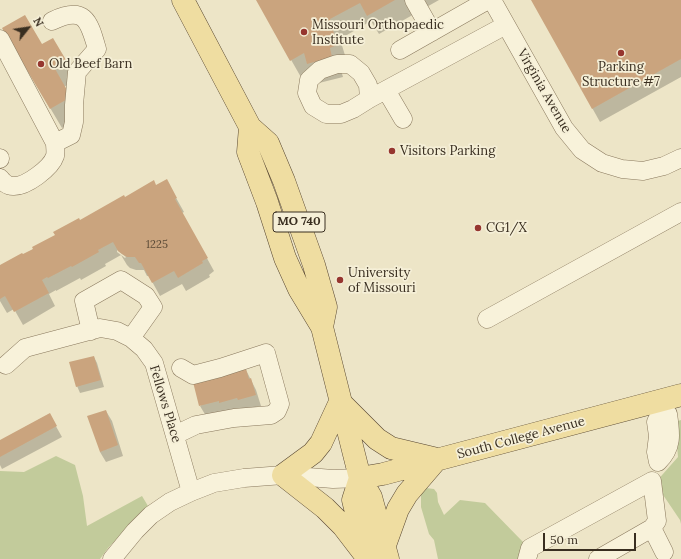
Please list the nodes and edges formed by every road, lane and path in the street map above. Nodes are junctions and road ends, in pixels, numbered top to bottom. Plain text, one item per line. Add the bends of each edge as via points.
1 (183, 0) edge
2 (414, 0) edge
3 (488, 0) edge
4 (492, 0) edge
5 (52, 20) dead end
6 (506, 25) junction
7 (432, 32) junction
8 (0, 39) edge
9 (400, 50) dead end
10 (386, 90) junction
11 (369, 99) dead end
12 (403, 119) dead end
13 (55, 143) junction
14 (681, 158) edge
15 (0, 178) edge
16 (681, 212) edge
17 (487, 320) dead end
18 (91, 331) junction
19 (131, 338) junction
20 (6, 365) dead end
21 (181, 368) dead end
22 (681, 395) edge
23 (340, 402) junction
24 (661, 406) junction
25 (175, 435) junction
26 (437, 459) junction
27 (283, 475) junction
28 (360, 478) junction
29 (652, 481) junction
30 (191, 492) junction
31 (652, 528) junction
32 (664, 552) dead end
33 (377, 555) edge
34 (112, 559) edge
35 (527, 559) edge
36 (598, 559) edge

1 - 23 main road, MO 740 via 250,127 248,152 298,289 322,327
2 - 7 street
3 - 7 street
4 - 6 street, Virginia Avenue
5 - 13 street via 64,15 77,14 85,20 92,31 97,49 77,72 71,135
6 - 10 street
6 - 14 street, Virginia Avenue via 564,128 582,150 602,163 622,169 643,171 664,166
7 - 9 street
8 - 13 street
10 - 11 street
10 - 12 street
13 - 15 street via 55,156 43,172 21,185 12,186
16 - 17 street
18 - 19 street, Fellows Place via 106,329
18 - 19 street via 84,301 121,280 146,296 153,307
18 - 20 street, Fellows Place via 26,348
19 - 25 street, Fellows Place via 144,349 154,363
21 - 25 street via 193,375 266,353 280,404 277,411 271,415 196,425
22 - 24 main road, South College Avenue
23 - 26 main road via 377,439 391,448
23 - 27 main road via 321,443 313,453
23 - 28 main road, MO 740
24 - 26 main road, South College Avenue
24 - 29 street via 656,422 658,462
25 - 30 street, Fellows Place
26 - 28 main road, South College Avenue
26 - 33 main road via 407,494
27 - 28 street via 333,479
27 - 30 street via 214,483
27 - 33 main road via 325,508
28 - 33 main road via 353,500
29 - 31 street via 657,521
29 - 35 street via 530,548
30 - 34 street via 151,515
31 - 32 street
31 - 36 street

